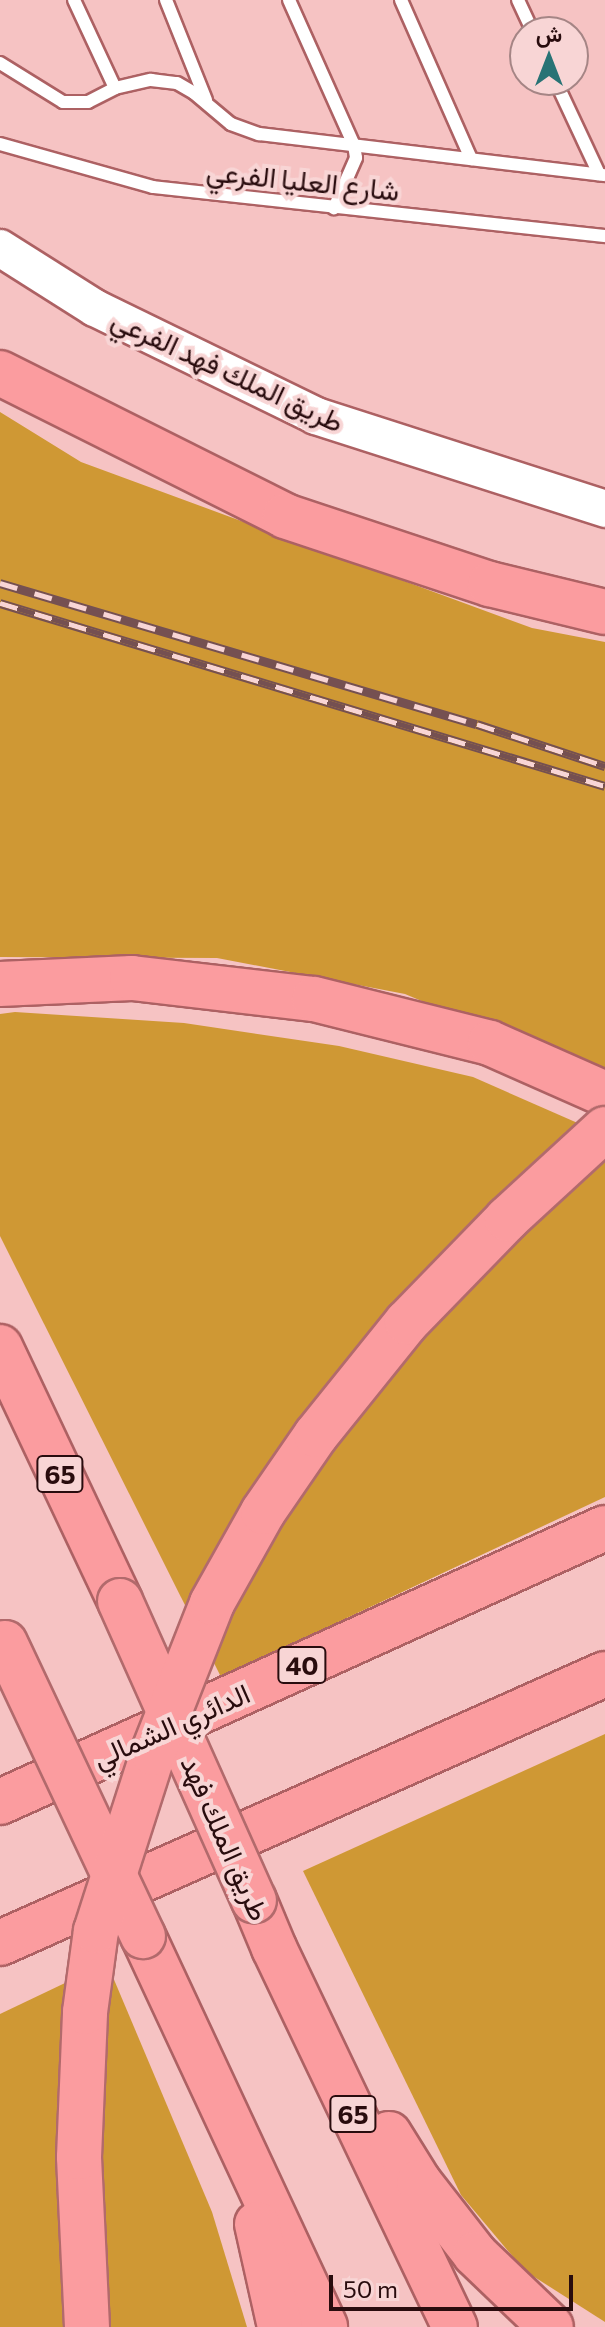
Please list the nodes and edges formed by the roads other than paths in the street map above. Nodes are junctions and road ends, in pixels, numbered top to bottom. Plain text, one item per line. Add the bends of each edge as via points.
1 (74, 0) edge
2 (166, 0) edge
3 (289, 0) edge
4 (401, 0) edge
5 (0, 63) edge
6 (115, 88) junction
7 (563, 96) edge
8 (209, 107) junction
9 (0, 144) edge
10 (354, 145) junction
11 (471, 159) junction
12 (602, 174) edge
13 (334, 208) junction
14 (605, 236) edge
15 (0, 248) edge
16 (0, 373) edge
17 (605, 509) edge
18 (605, 612) edge
19 (0, 984) edge
20 (605, 1094) edge
21 (605, 1129) edge
22 (0, 1347) edge
23 (605, 1528) edge
24 (3, 1637) edge
25 (605, 1674) edge
26 (605, 1695) edge
27 (535, 1706) junction
28 (0, 1802) edge
29 (0, 1943) edge
30 (274, 1948) junction
31 (236, 2132) junction
32 (87, 2327) edge
33 (280, 2327) edge
34 (325, 2327) edge
35 (455, 2327) edge
36 (551, 2327) edge

1 - 6 lane
2 - 8 lane
3 - 10 lane
4 - 11 lane
5 - 6 lane via 63,102 88,102
6 - 8 lane via 151,80 177,83
7 - 12 lane
8 - 10 lane via 231,124 259,134
9 - 13 lane, شارع العليا الفرعي via 153,187
10 - 11 lane
10 - 13 lane via 356,158
11 - 12 lane
13 - 14 lane, شارع العليا الفرعي
15 - 17 street, طريق الملك فهد الفرعي via 95,308 316,416
16 - 18 highway via 285,516 490,584
19 - 20 highway via 132,978 314,999 490,1043
21 - 32 highway, bridge via 407,1322 263,1512 212,1603 153,1753 96,1931 85,2012 79,2157
22 - 30 highway, طريق الملك فهد / 65, bridge
23 - 28 highway, الدائري الشمالي / 40
24 - 31 highway, bridge
25 - 27 highway
26 - 27 highway
27 - 29 highway
30 - 35 highway, طريق الملك فهد / 65
30 - 36 highway, 65 via 419,2182 475,2254
31 - 33 highway
31 - 34 highway

